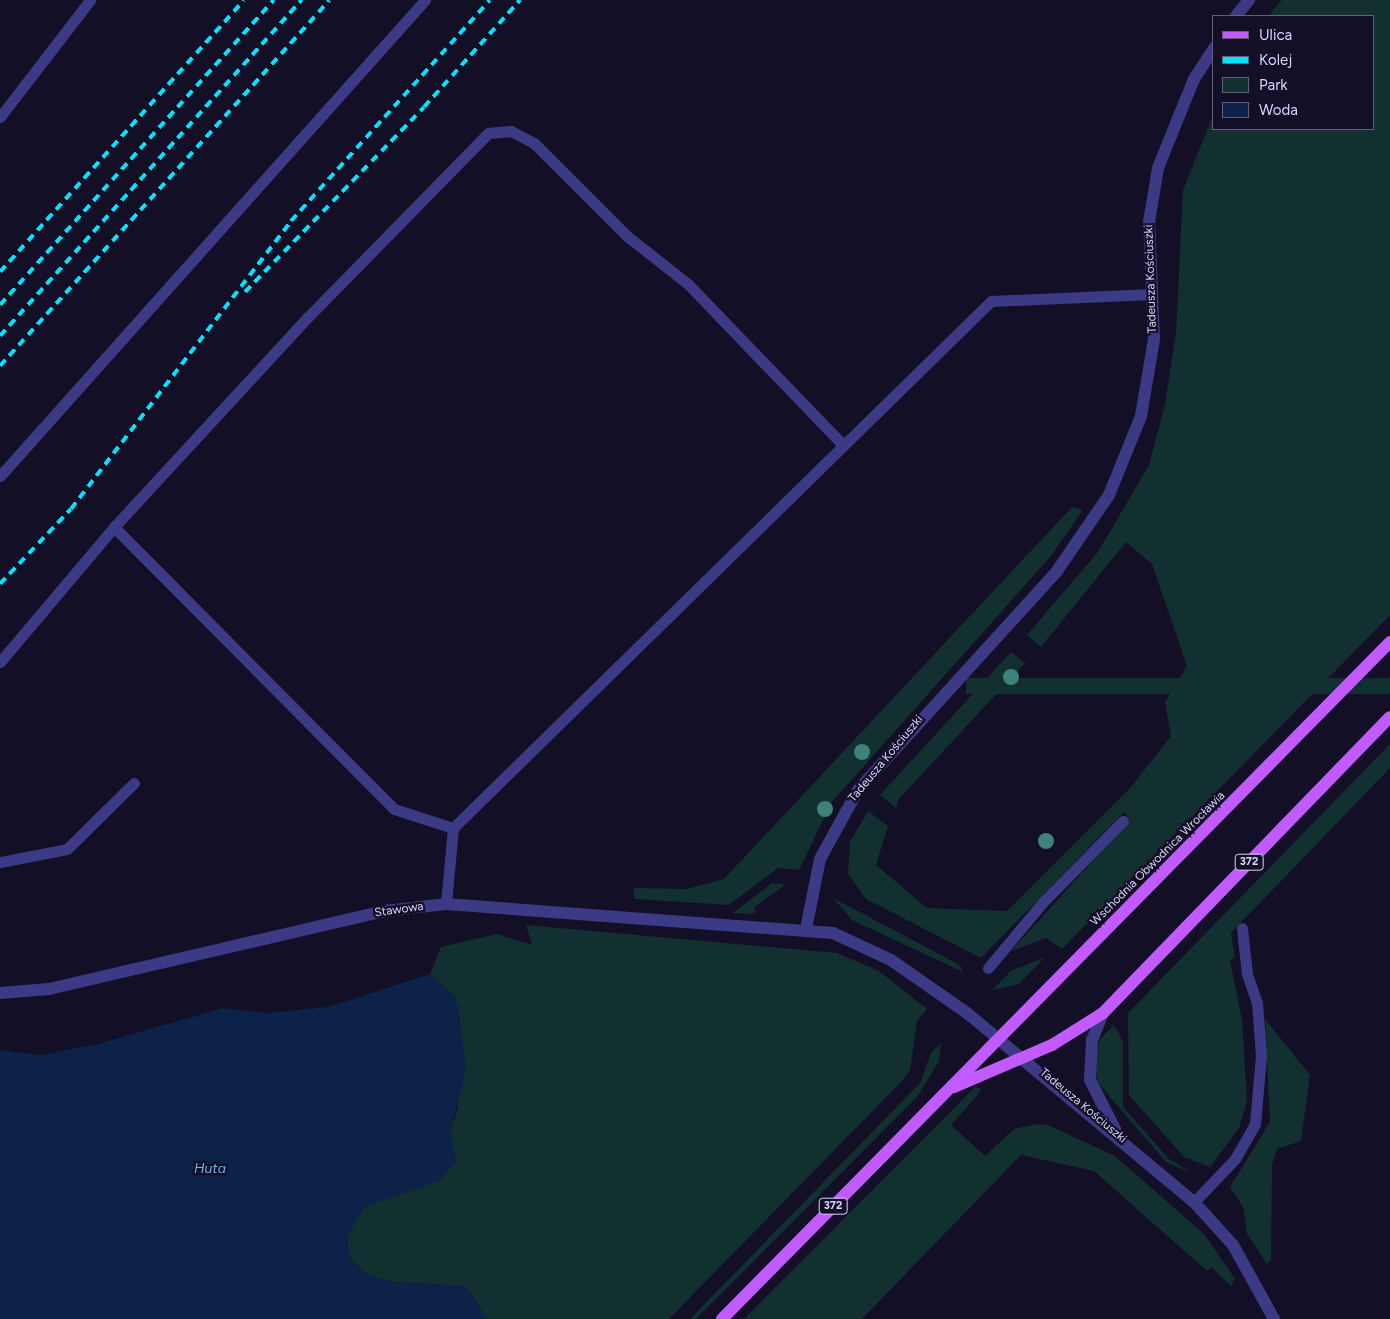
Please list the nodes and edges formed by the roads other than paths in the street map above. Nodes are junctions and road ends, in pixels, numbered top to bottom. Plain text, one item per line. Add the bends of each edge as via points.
1 (90, 0) edge
2 (425, 0) edge
3 (1249, 0) edge
4 (1237, 15) edge
5 (1212, 51) edge
6 (0, 118) edge
7 (1152, 294) junction
8 (843, 444) junction
9 (0, 476) edge
10 (114, 527) junction
11 (1390, 642) edge
12 (0, 662) edge
13 (1390, 717) edge
14 (134, 783) dead end
15 (1123, 821) dead end
16 (453, 828) junction
17 (0, 862) edge
18 (446, 904) junction
19 (1242, 928) dead end
20 (806, 929) junction
21 (988, 968) dead end
22 (0, 993) edge
23 (1103, 1013) junction
24 (999, 1038) junction
25 (1023, 1056) junction
26 (943, 1093) junction
27 (1118, 1136) junction
28 (1194, 1202) junction
29 (722, 1319) edge
30 (1274, 1319) edge

1 - 6 lane
2 - 9 lane
3 - 4 street
5 - 7 street, Tadeusza Kościuszki via 1194,79 1158,168 1149,222
7 - 8 lane via 992,301
7 - 20 street, Tadeusza Kościuszki via 1154,339 1141,416 1109,495 1057,571 858,790 820,859
8 - 10 lane via 688,284 651,258 534,143 511,131 495,132 468,148
8 - 16 lane
10 - 12 lane
10 - 16 lane via 394,809
11 - 24 main road, Wschodnia Obwodnica Wrocławia / 372
13 - 23 main road, Wschodnia Obwodnica Wrocławia / 372
14 - 17 lane via 67,849
15 - 21 lane via 1043,902
16 - 18 lane
18 - 20 street, Stawowa
18 - 22 street, Stawowa via 384,911 48,989
19 - 28 lane via 1247,974 1257,1003 1261,1056 1255,1124 1236,1159
20 - 24 street, Tadeusza Kościuszki via 852,939 891,960
23 - 25 main road, Wschodnia Obwodnica Wrocławia / 372 via 1052,1045
23 - 27 street via 1092,1040 1090,1080
24 - 25 street, Tadeusza Kościuszki
24 - 26 main road, Wschodnia Obwodnica Wrocławia / 372
25 - 26 main road, Wschodnia Obwodnica Wrocławia / 372
25 - 27 street, Tadeusza Kościuszki
26 - 29 main road, Wschodnia Obwodnica Wrocławia / 372
27 - 28 street, Tadeusza Kościuszki
28 - 30 street, Tadeusza Kościuszki via 1233,1245

